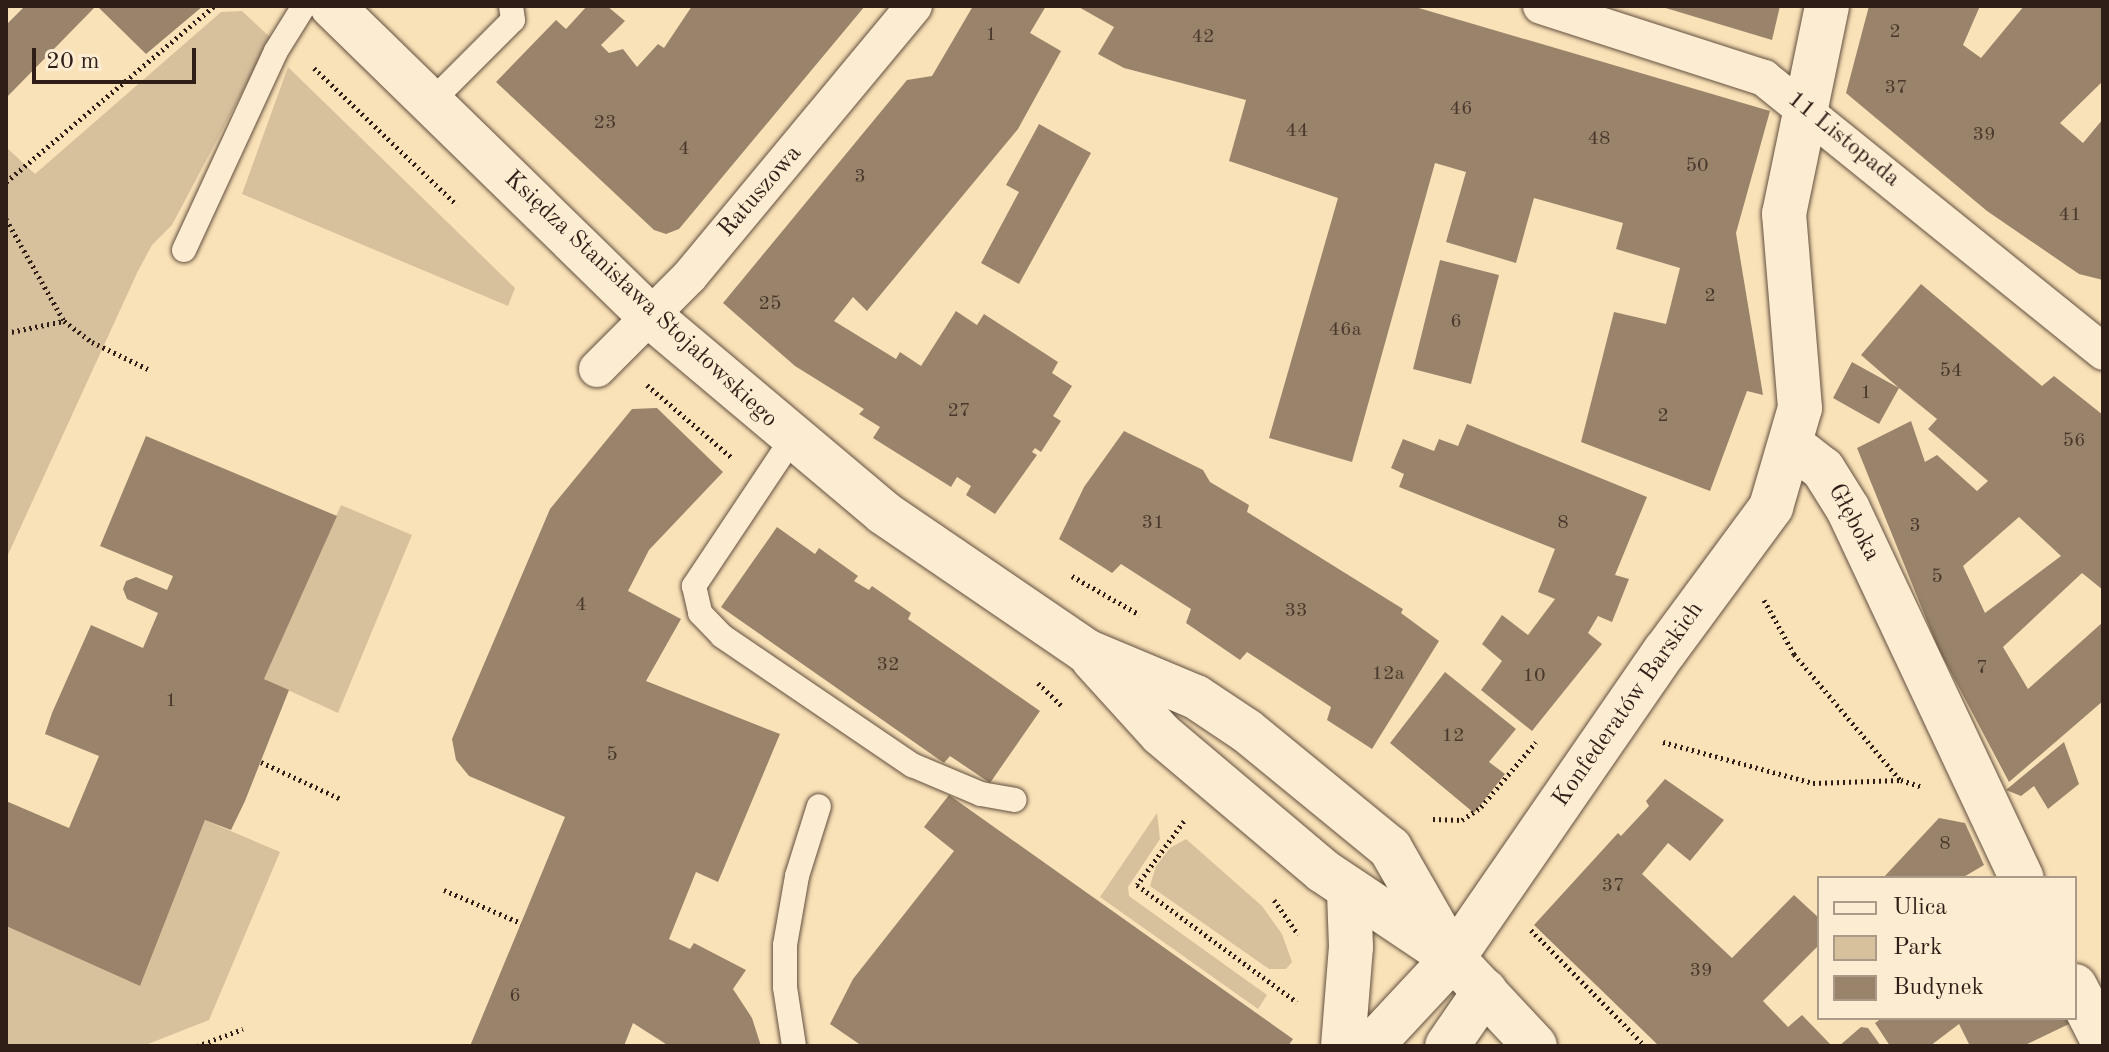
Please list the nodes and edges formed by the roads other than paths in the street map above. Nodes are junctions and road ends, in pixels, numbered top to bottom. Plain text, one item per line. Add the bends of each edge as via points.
1 (304, 6) edge
2 (332, 6) edge
3 (511, 6) edge
4 (914, 6) edge
5 (1541, 6) edge
6 (1827, 6) edge
7 (430, 103) junction
8 (1805, 108) junction
9 (184, 250) dead end
10 (649, 315) junction
11 (2103, 352) edge
12 (597, 369) dead end
13 (792, 439) junction
14 (1792, 445) junction
15 (1086, 651) junction
16 (1014, 800) dead end
17 (819, 806) dead end
18 (2021, 876) edge
19 (1349, 892) junction
20 (1453, 958) junction
21 (2077, 990) edge
22 (1485, 991) junction
23 (2103, 1041) edge
24 (794, 1046) edge
25 (1343, 1046) edge
26 (1371, 1046) edge
27 (1447, 1046) edge
28 (1535, 1046) edge

1 - 9 lane via 276,51
2 - 7 street, Księdza Stanisława Stojałowskiego
3 - 7 lane via 513,20
4 - 10 street, Ratuszowa via 848,92 689,277
5 - 8 street, 11 Listopada via 1764,78
6 - 8 street
7 - 10 street, Księdza Stanisława Stojałowskiego
8 - 11 street, 11 Listopada
8 - 14 street via 1784,214 1800,408
10 - 12 street, Ratuszowa
10 - 13 street, Księdza Stanisława Stojałowskiego
13 - 15 street, Księdza Stanisława Stojałowskiego via 884,513
13 - 16 lane via 694,586 700,613 722,636 912,765 981,794
14 - 18 street, Głęboka via 1823,469 1848,509
14 - 20 street, Konfederatów Barskich via 1771,507
15 - 19 street, Księdza Stanisława Stojałowskiego via 1161,734
15 - 20 street, Księdza Stanisława Stojałowskiego via 1196,697 1318,787 1390,848
17 - 24 lane via 797,876 785,945
19 - 20 street, Księdza Stanisława Stojałowskiego
19 - 25 street via 1351,947
20 - 22 street, Księdza Stanisława Stojałowskiego
20 - 26 street, Konfederatów Barskich
21 - 23 street
22 - 27 street
22 - 28 street, Księdza Stanisława Stojałowskiego

